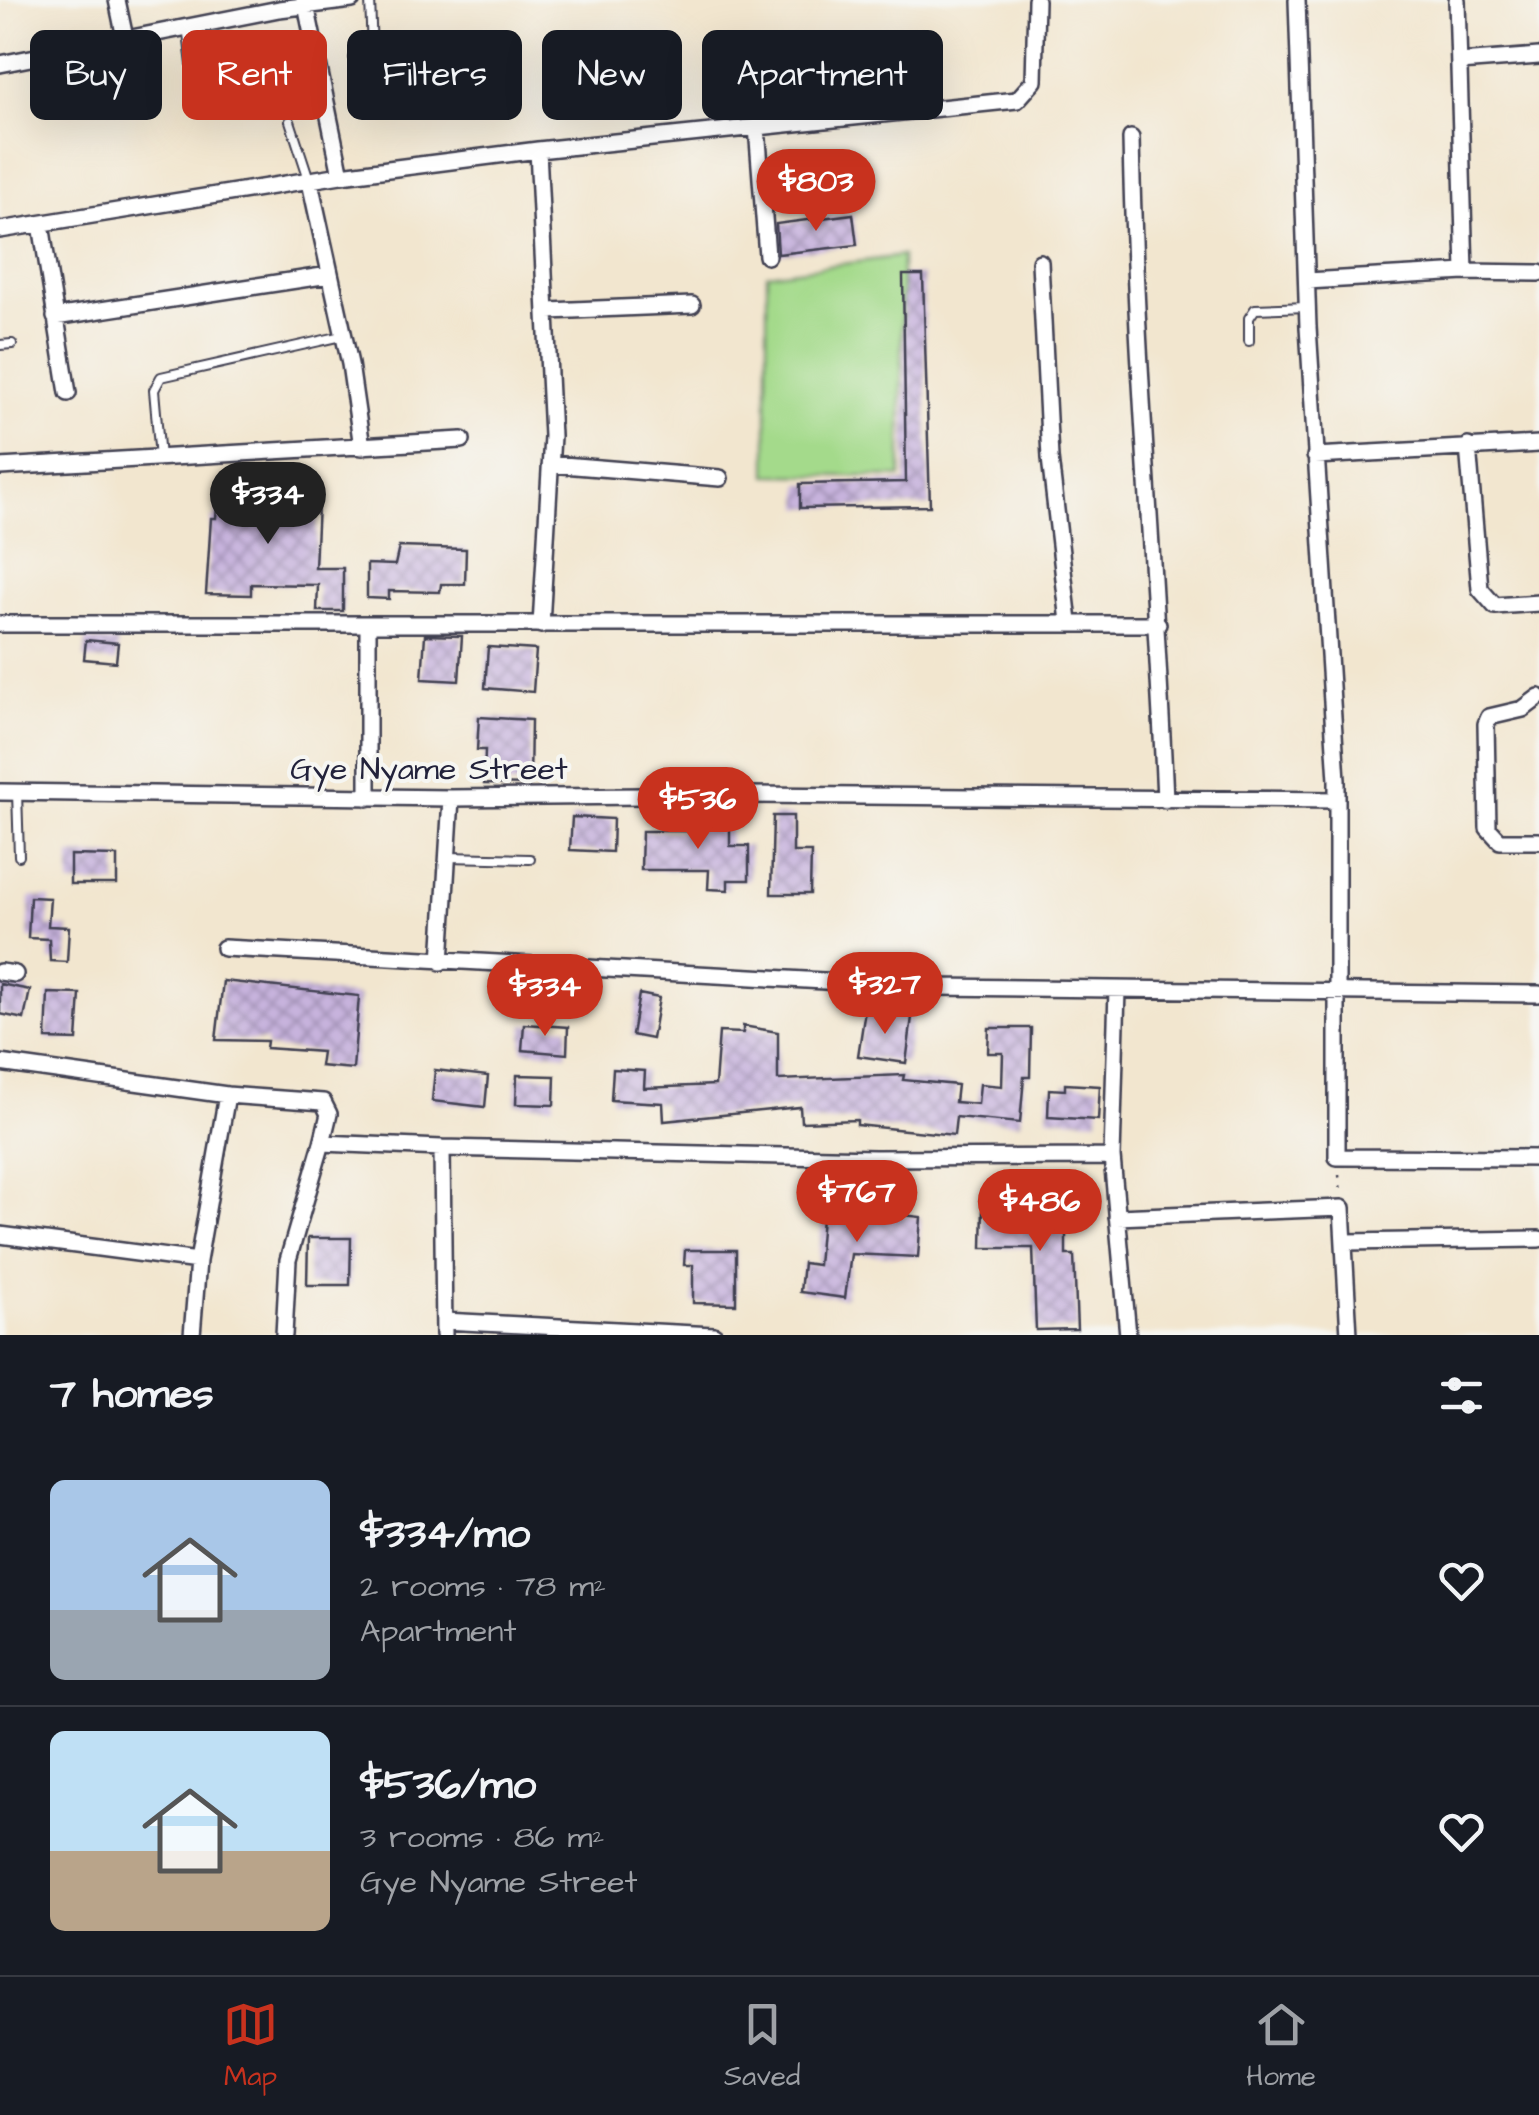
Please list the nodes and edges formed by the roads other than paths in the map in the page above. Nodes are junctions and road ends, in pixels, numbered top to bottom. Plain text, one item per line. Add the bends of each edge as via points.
1 (117, 0) edge
2 (352, 0) edge
3 (370, 0) edge
4 (1036, 0) edge
5 (1297, 0) edge
6 (1457, 0) edge
7 (306, 5) junction
8 (188, 26) junction
9 (123, 30) edge
10 (188, 30) edge
11 (371, 30) edge
12 (162, 31) edge
13 (1539, 56) edge
14 (30, 58) edge
15 (1459, 62) junction
16 (0, 64) edge
17 (290, 121) dead end
18 (757, 127) junction
19 (1132, 138) dead end
20 (538, 150) junction
21 (342, 175) junction
22 (310, 182) junction
23 (41, 224) junction
24 (0, 230) edge
25 (767, 256) dead end
26 (1040, 262) dead end
27 (1465, 272) junction
28 (1539, 274) edge
29 (329, 275) junction
30 (1307, 281) junction
31 (692, 305) dead end
32 (1307, 307) junction
33 (549, 311) junction
34 (55, 317) junction
35 (342, 336) junction
36 (1249, 342) dead end
37 (12, 344) dead end
38 (0, 345) edge
39 (68, 393) dead end
40 (462, 440) dead end
41 (1539, 444) edge
42 (362, 446) junction
43 (1468, 446) junction
44 (1315, 456) junction
45 (160, 460) junction
46 (551, 464) junction
47 (0, 468) edge
48 (720, 478) dead end
49 (1539, 603) edge
50 (1069, 622) junction
51 (0, 624) edge
52 (1158, 624) junction
53 (368, 626) junction
54 (541, 626) junction
55 (1539, 697) edge
56 (8, 792) edge
57 (368, 798) junction
58 (451, 798) junction
59 (1164, 800) junction
60 (1338, 800) junction
61 (1539, 841) edge
62 (20, 856) dead end
63 (448, 858) junction
64 (530, 859) dead end
65 (224, 948) dead end
66 (441, 962) junction
67 (1117, 990) junction
68 (1335, 992) junction
69 (1539, 994) edge
70 (0, 1063) edge
71 (227, 1095) junction
72 (322, 1143) junction
73 (442, 1148) junction
74 (1112, 1157) junction
75 (1539, 1158) edge
76 (1118, 1217) junction
77 (0, 1235) edge
78 (1539, 1239) edge
79 (1346, 1242) junction
80 (198, 1261) junction
81 (444, 1328) edge
82 (192, 1335) edge
83 (284, 1335) edge
84 (714, 1335) edge
85 (1128, 1335) edge
86 (1349, 1335) edge

1 - 9 street
2 - 7 street
3 - 11 lane
4 - 18 street via 1034,80 1017,100
5 - 30 street
6 - 15 street
7 - 8 street
7 - 21 street
8 - 10 lane
8 - 12 street
13 - 15 street
14 - 16 street
15 - 27 street
17 - 22 lane
18 - 20 street
18 - 25 street
19 - 52 street via 1140,432
20 - 21 street
20 - 33 street
21 - 22 street
22 - 23 street
22 - 29 street
23 - 24 street
23 - 34 street
26 - 50 street via 1050,458
27 - 28 street
27 - 30 street
29 - 34 street
29 - 35 street
30 - 32 street
31 - 33 street
32 - 36 lane via 1255,309
32 - 44 street
33 - 46 street
34 - 39 street
35 - 42 street
35 - 45 lane via 161,377 154,390
37 - 38 lane
40 - 42 street
41 - 43 street
42 - 45 street
43 - 44 street
43 - 49 street via 1480,589 1495,606
44 - 60 street
45 - 47 street
46 - 48 street
46 - 54 street
50 - 52 street
50 - 54 street
51 - 53 street
52 - 59 street
53 - 54 street
53 - 57 street
55 - 61 street via 1487,720 1492,836
56 - 57 street, Gye Nyame Street
56 - 62 lane
57 - 58 street, Gye Nyame Street
58 - 59 street, Gye Nyame Street
58 - 63 street
59 - 60 street, Gye Nyame Street
60 - 68 street
63 - 64 lane
63 - 66 street
65 - 66 street
66 - 67 street via 786,982
67 - 68 street
67 - 74 street
68 - 69 street
68 - 75 street via 1337,1158
70 - 71 street
71 - 72 street via 323,1102 329,1114
71 - 80 street
72 - 73 street
72 - 83 street via 288,1260
73 - 74 street
73 - 81 street
74 - 76 street
76 - 79 street via 1342,1208
76 - 85 street
77 - 80 street
78 - 79 street
79 - 86 street
80 - 82 street
81 - 84 street

